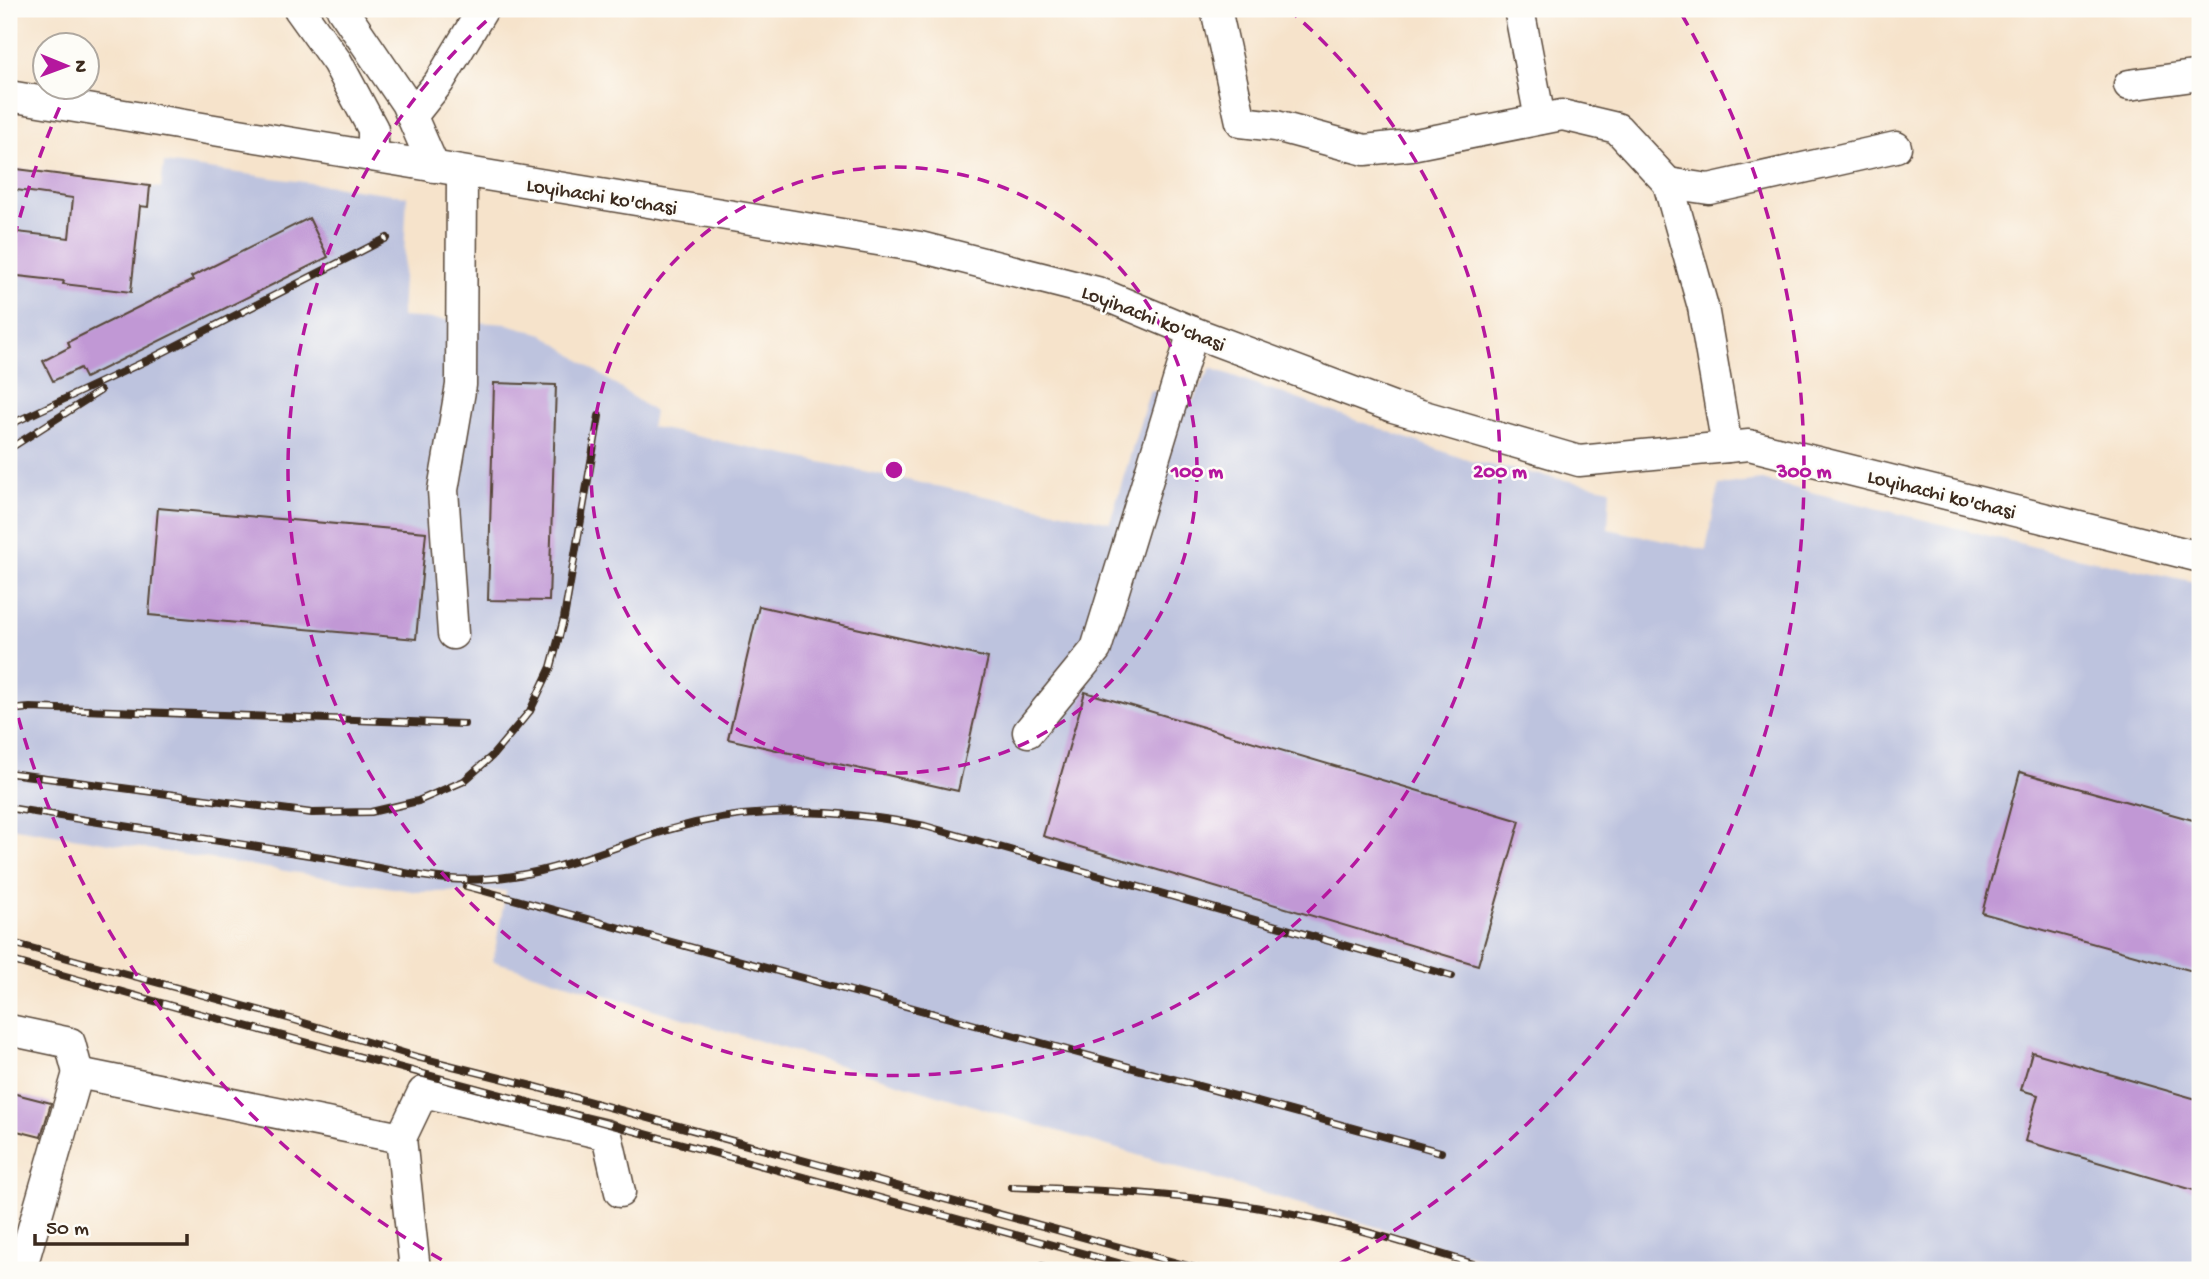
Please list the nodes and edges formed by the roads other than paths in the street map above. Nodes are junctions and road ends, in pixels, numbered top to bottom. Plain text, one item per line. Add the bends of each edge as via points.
1 (299, 9) edge
2 (342, 9) edge
3 (482, 9) edge
4 (1216, 9) edge
5 (1518, 9) edge
6 (2200, 75) edge
7 (2129, 85) dead end
8 (9, 96) edge
9 (412, 116) junction
10 (1540, 119) junction
11 (1896, 148) dead end
12 (373, 156) junction
13 (448, 169) junction
14 (1668, 183) junction
15 (1194, 332) junction
16 (1727, 447) junction
17 (2200, 557) edge
18 (453, 634) dead end
19 (1028, 732) dead end
20 (9, 1030) edge
21 (78, 1073) junction
22 (401, 1138) junction
23 (620, 1192) dead end
24 (21, 1270) edge
25 (415, 1270) edge

1 - 12 street via 337,62 373,129
2 - 9 street
3 - 9 street via 439,82
4 - 10 street via 1241,122 1276,126 1365,150
5 - 10 street
6 - 7 street
8 - 12 street, Loyihachi ko'chasi
9 - 13 street
10 - 14 street via 1562,115 1617,128
11 - 14 street via 1709,189
12 - 13 street, Loyihachi ko'chasi
13 - 15 street, Loyihachi ko'chasi via 920,247 1097,292
13 - 18 street via 461,384 443,490
14 - 16 street via 1703,307
15 - 16 street, Loyihachi ko'chasi via 1392,407 1578,461
15 - 19 street via 1096,649
16 - 17 street, Loyihachi ko'chasi via 1749,445
20 - 21 street via 70,1044
21 - 22 street
21 - 24 street
22 - 23 street via 424,1092 607,1135
22 - 25 street

